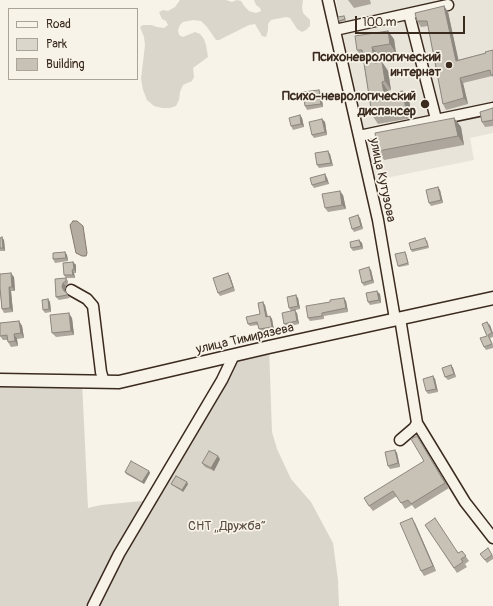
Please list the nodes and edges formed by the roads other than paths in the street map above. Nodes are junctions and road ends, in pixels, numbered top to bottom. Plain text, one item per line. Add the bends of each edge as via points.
1 (328, 0) edge
2 (448, 5) dead end
3 (409, 14) junction
4 (335, 30) junction
5 (493, 108) edge
6 (436, 119) junction
7 (359, 136) junction
8 (71, 290) dead end
9 (493, 298) edge
10 (397, 319) junction
11 (234, 355) junction
12 (0, 380) edge
13 (104, 382) junction
14 (417, 424) junction
15 (400, 440) dead end
16 (493, 538) edge
17 (93, 606) edge

1 - 4 street, улица Кутузова
2 - 3 street
3 - 4 street
3 - 6 street
4 - 7 street, улица Кутузова
5 - 6 street
6 - 7 street
7 - 10 street, улица Кутузова
8 - 13 street via 88,299 93,306
9 - 10 main road, улица Тимирязева
10 - 11 main road, улица Тимирязева
10 - 14 street, улица Кутузова
11 - 13 main road, улица Тимирязева via 146,377
11 - 17 street via 222,380 118,554
12 - 13 main road, улица Тимирязева
14 - 15 street
14 - 16 street via 465,502

